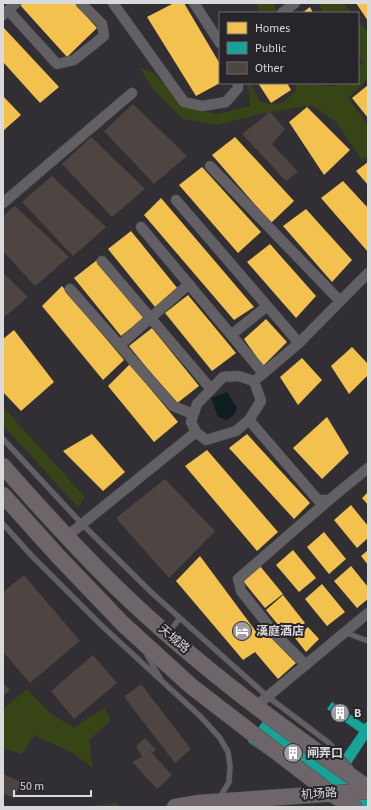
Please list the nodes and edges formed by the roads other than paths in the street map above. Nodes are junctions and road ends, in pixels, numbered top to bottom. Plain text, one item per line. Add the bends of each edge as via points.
1 (16, 3) edge
2 (81, 3) edge
3 (113, 3) edge
4 (194, 3) edge
5 (295, 3) edge
6 (283, 12) edge
7 (6, 13) edge
8 (219, 41) edge
9 (238, 84) edge
10 (132, 93) dead end
11 (210, 166) dead end
12 (176, 200) dead end
13 (3, 202) edge
14 (141, 227) dead end
15 (102, 261) dead end
16 (368, 273) edge
17 (189, 284) junction
18 (70, 289) dead end
19 (340, 301) junction
20 (267, 306) junction
21 (151, 318) junction
22 (231, 335) junction
23 (299, 343) junction
24 (120, 345) junction
25 (263, 373) junction
26 (254, 381) junction
27 (211, 389) junction
28 (193, 414) junction
29 (249, 420) junction
30 (196, 432) junction
31 (3, 439) edge
32 (3, 466) edge
33 (368, 468) edge
34 (3, 495) edge
35 (329, 500) junction
36 (3, 524) edge
37 (82, 524) junction
38 (66, 537) junction
39 (368, 613) edge
40 (180, 618) junction
41 (344, 632) junction
42 (167, 634) junction
43 (138, 638) junction
44 (368, 641) edge
45 (306, 664) junction
46 (162, 682) junction
47 (268, 696) junction
48 (255, 707) junction
49 (368, 788) edge
50 (330, 793) junction
51 (217, 801) junction
52 (176, 807) edge
53 (354, 807) edge

1 - 7 street
2 - 7 street via 102,24 104,36 74,60 57,64
3 - 9 street via 184,102 202,106 226,102 238,88
4 - 8 street
5 - 6 street
10 - 13 street
11 - 19 street
12 - 20 street
14 - 17 street
15 - 21 street
16 - 19 street
17 - 21 street
17 - 22 street
18 - 24 street
19 - 23 street
20 - 22 street
20 - 23 street
21 - 24 street
21 - 27 street
22 - 25 street
23 - 25 street
24 - 28 street via 173,406
25 - 26 street
26 - 27 street via 238,376 223,377
26 - 29 street via 261,401
27 - 28 street via 197,404
28 - 30 street via 191,422
29 - 30 street via 236,431 206,440
29 - 35 street via 318,500
30 - 37 street
31 - 37 lane
32 - 38 main road, 天城路
33 - 35 street
34 - 43 main road, 天城路
35 - 45 street via 238,580 241,591 272,629
36 - 46 lane via 101,625
37 - 38 street
37 - 40 lane
38 - 42 main road, 天城路
39 - 41 street
40 - 42 lane
40 - 47 lane
41 - 44 lane
41 - 45 street
42 - 48 main road, 天城路
43 - 46 lane
43 - 50 main road, 天城路 via 191,686
45 - 47 street
46 - 51 lane via 201,717 220,738 228,752 228,782
47 - 48 street
47 - 49 lane via 329,743
48 - 49 main road, 天城路
49 - 50 main road, 机场路
50 - 51 main road, 机场路
50 - 53 main road, 天城路
51 - 52 main road, 机场路

